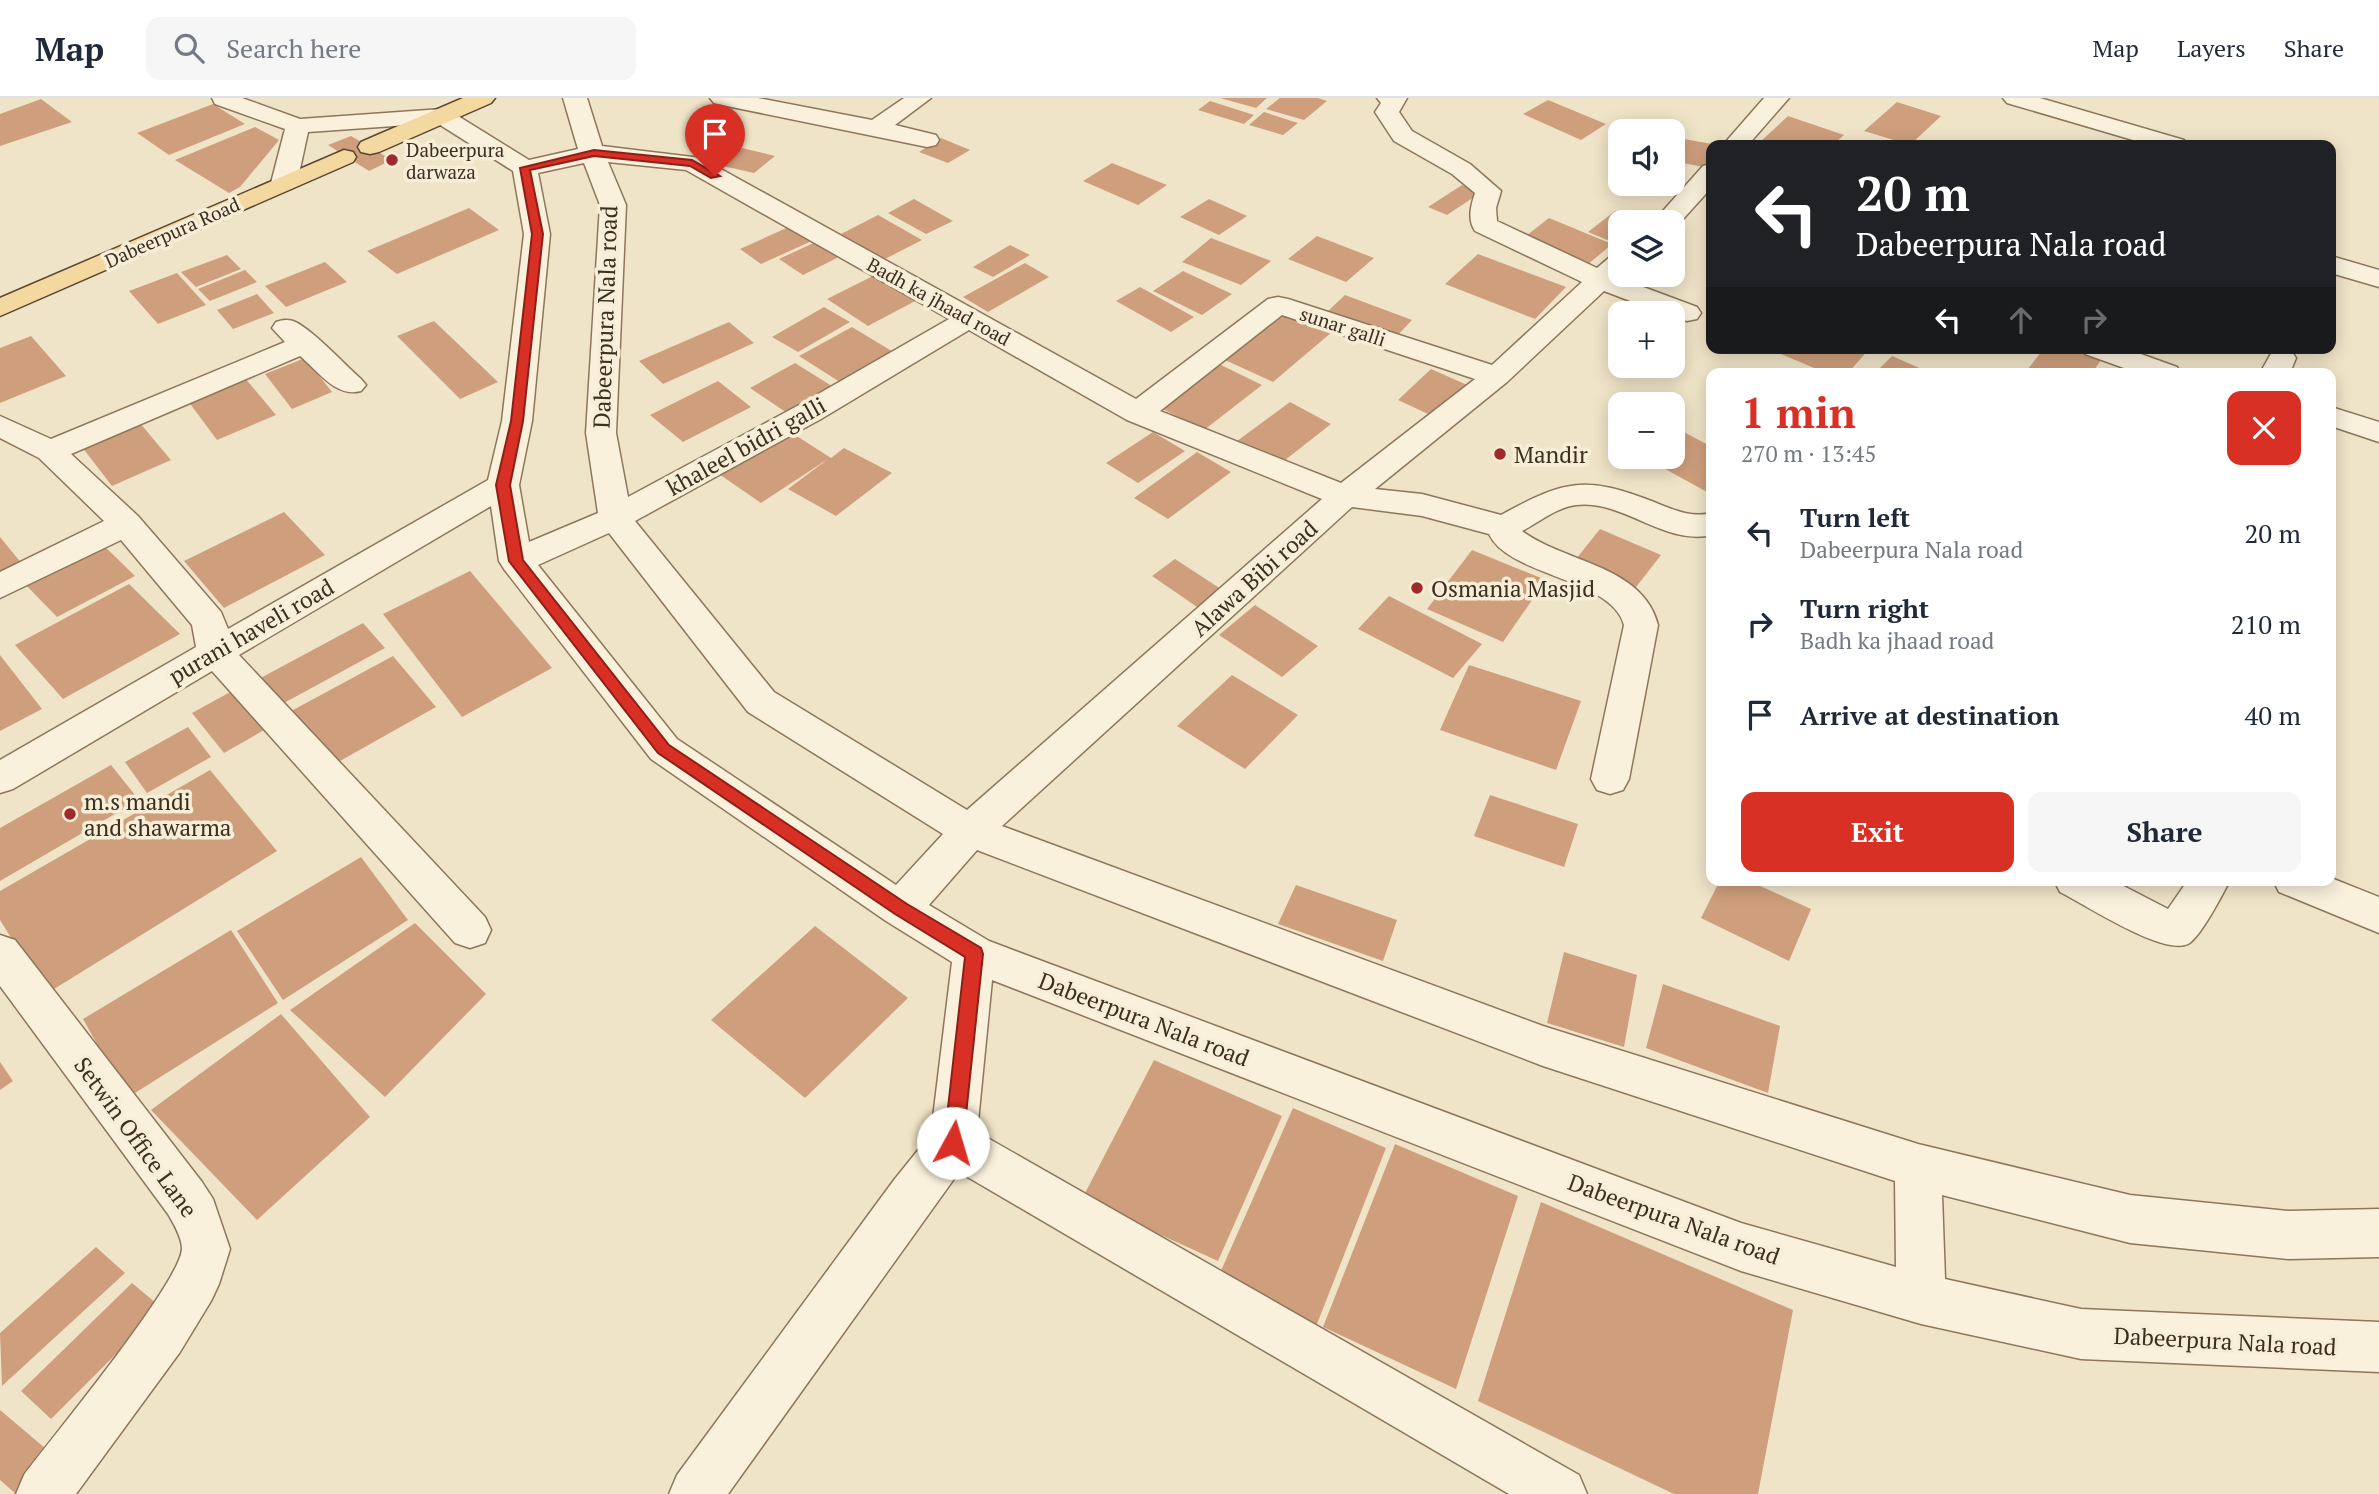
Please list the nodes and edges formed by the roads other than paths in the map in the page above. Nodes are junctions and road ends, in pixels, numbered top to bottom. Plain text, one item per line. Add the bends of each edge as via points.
1 (222, 98) edge
2 (483, 98) edge
3 (575, 98) edge
4 (722, 98) edge
5 (919, 98) edge
6 (1389, 98) edge
7 (1777, 98) edge
8 (2015, 98) edge
9 (442, 116) junction
10 (298, 126) junction
11 (876, 128) junction
12 (927, 140) dead end
13 (1739, 140) edge
14 (2158, 140) edge
15 (370, 147) dead end
16 (594, 153) junction
17 (344, 158) dead end
18 (525, 168) junction
19 (1706, 180) edge
20 (284, 183) junction
21 (1685, 211) edge
22 (2336, 266) edge
23 (1608, 270) edge
24 (1608, 273) edge
25 (2379, 279) edge
26 (1639, 287) edge
27 (0, 307) edge
28 (1687, 313) dead end
29 (970, 318) junction
30 (282, 324) dead end
31 (306, 343) junction
32 (2112, 354) edge
33 (2153, 368) edge
34 (1497, 376) junction
35 (351, 385) dead end
36 (1139, 414) junction
37 (2336, 418) edge
38 (0, 426) edge
39 (2379, 432) edge
40 (50, 451) junction
41 (503, 485) junction
42 (1345, 496) junction
43 (615, 518) junction
44 (126, 524) junction
45 (1706, 525) edge
46 (1504, 527) junction
47 (516, 561) junction
48 (0, 586) edge
49 (215, 652) junction
50 (0, 778) edge
51 (1610, 779) dead end
52 (970, 831) junction
53 (2086, 886) edge
54 (2206, 886) edge
55 (2308, 886) edge
56 (901, 909) junction
57 (2379, 915) edge
58 (470, 930) dead end
59 (0, 953) edge
60 (974, 954) junction
61 (953, 1143) junction
62 (1918, 1166) junction
63 (2379, 1233) edge
64 (1922, 1299) junction
65 (2379, 1347) edge
66 (43, 1494) edge
67 (696, 1494) edge
68 (1560, 1494) edge

1 - 10 street
2 - 9 main road
3 - 16 street, Dabeerpura Nala road
4 - 11 street
5 - 11 street
6 - 23 street via 1396,99 1387,112 1403,136 1461,169 1488,191 1484,225
7 - 13 street
8 - 14 street
9 - 10 street
9 - 15 main road
9 - 18 street
10 - 20 street
11 - 12 street
16 - 18 street, Badh ka jhaad road
16 - 29 street, Badh ka jhaad road via 692,163
16 - 43 street, Dabeerpura Nala road via 612,205 601,433
17 - 20 main road, Dabeerpura Road
18 - 41 street, Dabeerpura Nala road via 537,234 517,421
19 - 21 street
20 - 27 main road, Dabeerpura Road
22 - 25 street
24 - 34 street, Alawa Bibi road
26 - 28 street
29 - 36 street, Badh ka jhaad road
29 - 43 street, khaleel bidri galli
30 - 31 street
31 - 35 street
31 - 40 street
32 - 33 street
34 - 36 street, sunar galli via 1278,305
34 - 42 street, Alawa Bibi road
36 - 42 street, Badh ka jhaad road
37 - 39 street
38 - 40 street
40 - 44 street
41 - 47 street, Dabeerpura Nala road
41 - 49 street, purani haveli road
42 - 46 street, Badh ka jhaad road via 1422,505
42 - 52 street, Alawa Bibi road
43 - 47 street, khaleel bidri galli
43 - 52 street, Dabeerpura Nala road via 761,702
44 - 48 street
44 - 49 street via 209,621
45 - 46 street via 1679,524 1616,498 1579,493
46 - 51 street via 1506,536 1525,550 1599,580 1637,609 1641,625
47 - 56 street, Dabeerpura Nala road via 664,749
49 - 50 street, purani haveli road
49 - 58 street
52 - 56 street, Alawa Bibi road
52 - 62 street, Dabeerpura Nala road via 1543,1046
53 - 54 street via 2177,930
55 - 57 street
56 - 60 street, Dabeerpura Nala road
59 - 66 street, Setwin Office Lane via 196,1216 206,1249 194,1284 162,1334
60 - 61 street
60 - 64 street, Dabeerpura Nala road via 1741,1247
61 - 67 street
61 - 68 street
62 - 63 street, Dabeerpura Nala road via 2130,1219 2289,1235
62 - 64 street
64 - 65 street, Dabeerpura Nala road via 2081,1334

